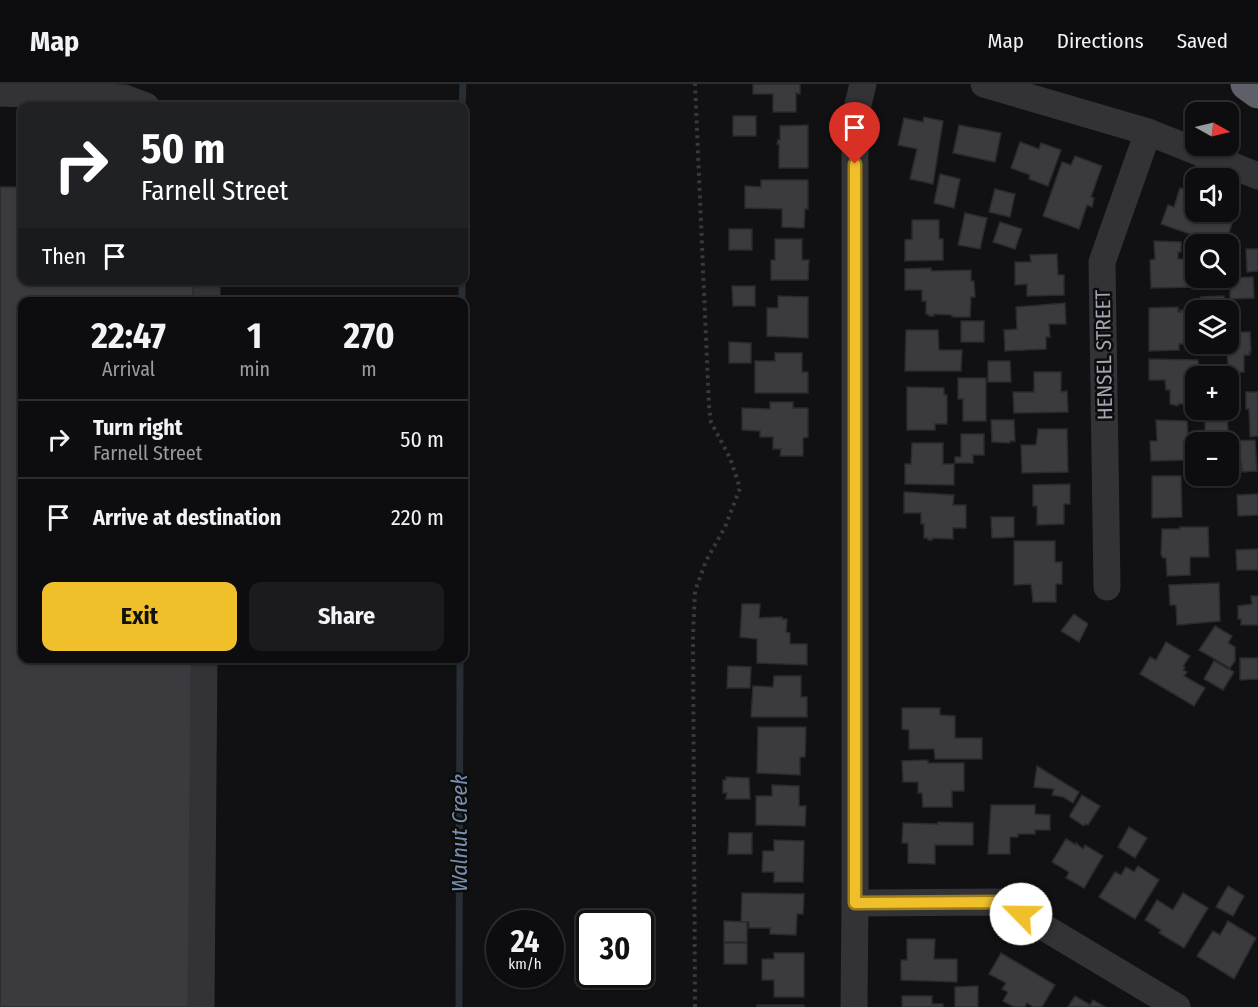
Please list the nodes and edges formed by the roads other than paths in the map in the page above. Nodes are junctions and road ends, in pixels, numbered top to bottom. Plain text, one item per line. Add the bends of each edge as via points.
1 (863, 84) edge
2 (984, 84) edge
3 (1247, 84) edge
4 (1258, 92) edge
5 (0, 93) edge
6 (134, 96) edge
7 (1148, 132) junction
8 (1258, 176) edge
9 (1107, 587) dead end
10 (204, 663) edge
11 (855, 903) junction
12 (201, 1007) edge
13 (854, 1007) edge
14 (1177, 1007) edge

1 - 11 street via 855,117
2 - 7 street
3 - 4 highway
5 - 6 street
7 - 8 street
7 - 9 street, HENSEL STREET via 1102,262
10 - 12 street
11 - 13 street
11 - 14 street via 1002,902

